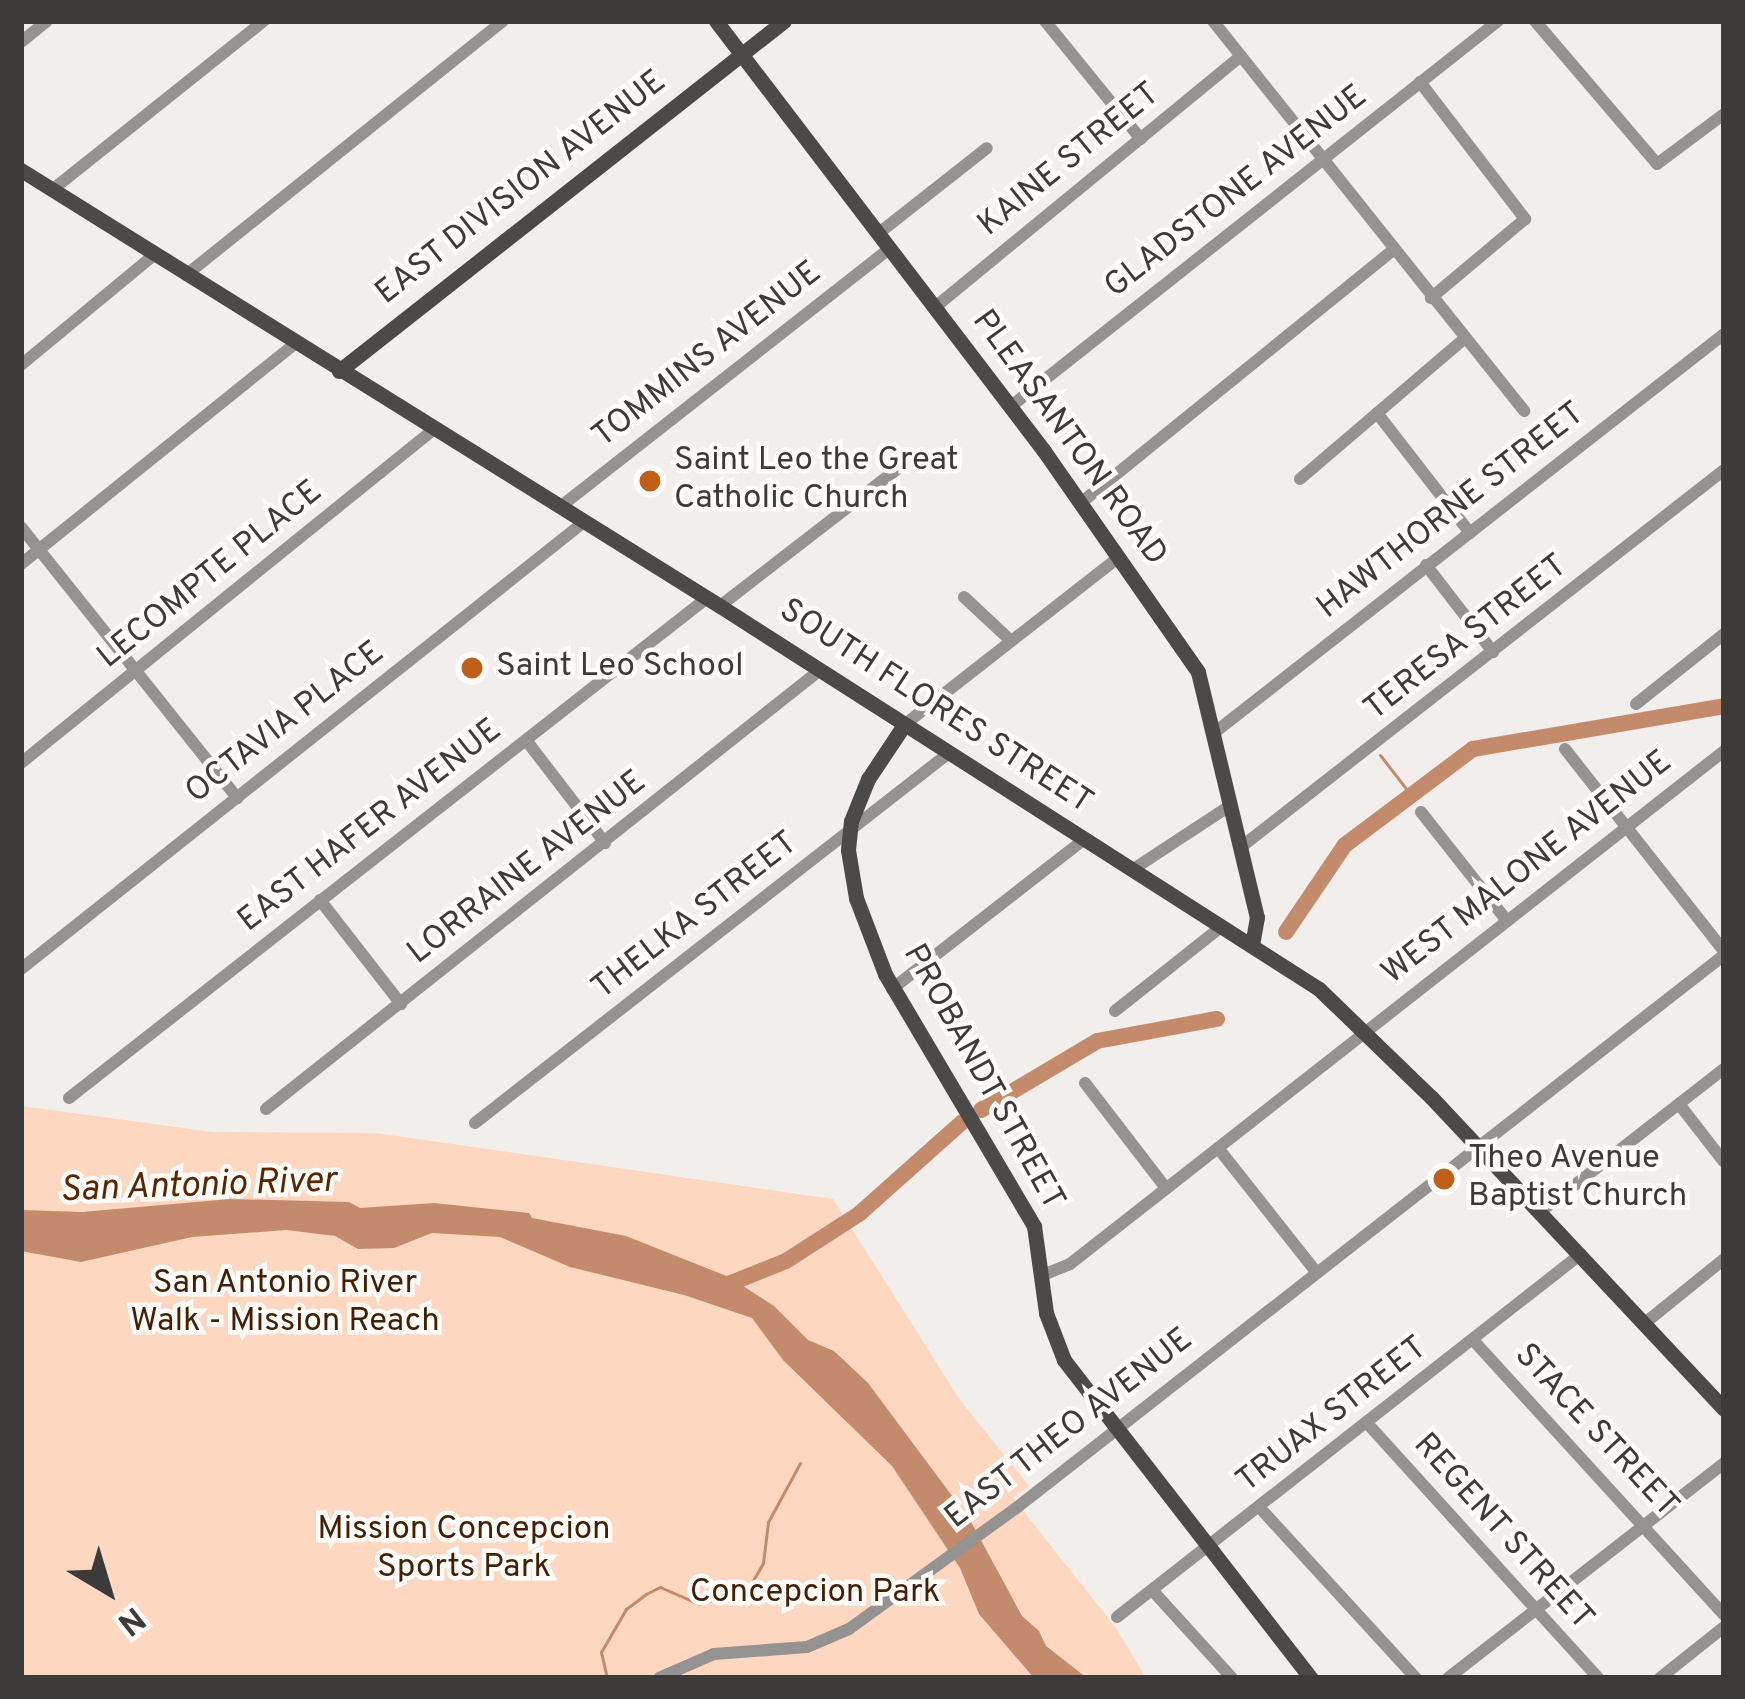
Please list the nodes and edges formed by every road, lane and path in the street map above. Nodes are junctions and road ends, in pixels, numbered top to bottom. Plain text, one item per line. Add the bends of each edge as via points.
1 (47, 21) edge
2 (264, 21) edge
3 (503, 21) edge
4 (716, 21) edge
5 (784, 21) edge
6 (1045, 21) edge
7 (1213, 21) edge
8 (1498, 21) edge
9 (1535, 21) edge
10 (21, 42) edge
11 (742, 55) junction
12 (1240, 56) junction
13 (1420, 82) junction
14 (1724, 114) edge
15 (1141, 139) junction
16 (987, 148) dead end
17 (1322, 160) junction
18 (21, 170) edge
19 (52, 190) junction
20 (879, 233) junction
21 (890, 248) junction
22 (1394, 249) junction
23 (154, 255) junction
24 (186, 274) junction
25 (1432, 298) junction
26 (934, 308) junction
27 (1724, 334) edge
28 (1464, 339) junction
29 (296, 343) junction
30 (21, 365) edge
31 (339, 371) junction
32 (1010, 407) junction
33 (1524, 411) dead end
34 (1377, 413) junction
35 (433, 430) junction
36 (910, 459) dead end
37 (1724, 470) edge
38 (1300, 479) dead end
39 (1082, 502) junction
40 (560, 507) junction
41 (584, 522) junction
42 (21, 526) edge
43 (1470, 533) junction
44 (40, 550) junction
45 (1119, 557) junction
46 (21, 564) edge
47 (1426, 565) junction
48 (964, 597) dead end
49 (714, 602) junction
50 (1724, 634) edge
51 (1011, 640) junction
52 (1493, 652) junction
53 (820, 670) junction
54 (136, 671) junction
55 (1636, 704) dead end
56 (904, 725) junction
57 (1214, 733) junction
58 (526, 740) junction
59 (1565, 749) dead end
60 (1724, 751) edge
61 (949, 753) junction
62 (21, 763) edge
63 (237, 797) junction
64 (1231, 805) junction
65 (1421, 812) dead end
66 (1626, 826) junction
67 (849, 832) junction
68 (1084, 839) junction
69 (605, 843) junction
70 (1241, 848) junction
71 (1132, 870) junction
72 (320, 900) junction
73 (1507, 921) junction
74 (1220, 927) junction
75 (1252, 946) junction
76 (1724, 953) edge
77 (21, 969) edge
78 (892, 989) junction
79 (401, 1004) junction
80 (1115, 1011) dead end
81 (1367, 1030) junction
82 (1724, 1069) edge
83 (1085, 1083) dead end
84 (69, 1098) dead end
85 (1679, 1104) junction
86 (266, 1108) dead end
87 (475, 1124) dead end
88 (1479, 1147) junction
89 (1218, 1148) junction
90 (1724, 1162) edge
91 (1166, 1188) junction
92 (1540, 1212) junction
93 (1581, 1254) junction
94 (1724, 1259) edge
95 (1317, 1274) junction
96 (1043, 1275) junction
97 (1645, 1323) junction
98 (1473, 1340) junction
99 (1724, 1409) edge
100 (1367, 1423) junction
101 (1118, 1429) junction
102 (1724, 1462) edge
103 (1260, 1508) junction
104 (1644, 1526) junction
105 (1210, 1547) junction
106 (1152, 1590) junction
107 (1535, 1610) junction
108 (1724, 1615) edge
109 (1118, 1617) dead end
110 (1724, 1627) edge
111 (659, 1678) edge
112 (1232, 1678) edge
113 (1311, 1678) edge
114 (1416, 1678) edge
115 (1448, 1678) edge
116 (1598, 1678) edge
117 (1660, 1678) edge

1 - 10 street
2 - 19 street
3 - 24 street
4 - 11 main road, PLEASANTON ROAD
5 - 11 main road, EAST DIVISION AVENUE
6 - 15 street
7 - 12 street
8 - 13 street, GLADSTONE AVENUE
9 - 14 street via 1657,164
11 - 20 main road, PLEASANTON ROAD
11 - 31 main road, EAST DIVISION AVENUE
12 - 15 street, KAINE STREET
12 - 17 street
13 - 17 street, GLADSTONE AVENUE
13 - 25 street via 1524,215
15 - 26 street, KAINE STREET
16 - 20 street
17 - 22 street
17 - 32 street, GLADSTONE AVENUE
18 - 19 main road, SOUTH FLORES STREET
19 - 23 main road, SOUTH FLORES STREET
20 - 21 main road, PLEASANTON ROAD
21 - 26 main road, PLEASANTON ROAD
21 - 40 street, TOMMINS AVENUE
22 - 25 street
22 - 39 street
23 - 24 main road, SOUTH FLORES STREET
23 - 30 street
24 - 29 main road, SOUTH FLORES STREET
25 - 28 street
26 - 32 main road, PLEASANTON ROAD
27 - 43 street, HAWTHORNE STREET
28 - 33 street
28 - 34 street
29 - 31 main road, SOUTH FLORES STREET
29 - 44 street
31 - 35 main road, SOUTH FLORES STREET
32 - 39 main road, PLEASANTON ROAD
34 - 38 street
34 - 43 street
35 - 40 main road, SOUTH FLORES STREET
35 - 54 street, LECOMPTE PLACE
36 - 49 street, EAST HAFER AVENUE
37 - 52 street, TERESA STREET
39 - 45 main road, PLEASANTON ROAD
40 - 41 main road, SOUTH FLORES STREET
41 - 49 main road, SOUTH FLORES STREET
41 - 63 street, OCTAVIA PLACE
42 - 44 street
43 - 47 street, HAWTHORNE STREET
44 - 46 street
44 - 54 street
45 - 51 street
45 - 57 main road, PLEASANTON ROAD via 1198,672
47 - 52 street
47 - 57 street, HAWTHORNE STREET
48 - 51 street
49 - 53 main road, SOUTH FLORES STREET
49 - 58 street, EAST HAFER AVENUE
50 - 55 street
51 - 56 street
52 - 70 street, TERESA STREET
53 - 56 main road, SOUTH FLORES STREET
53 - 69 street, LORRAINE AVENUE
54 - 62 street, LECOMPTE PLACE
54 - 63 street
56 - 61 main road, SOUTH FLORES STREET
56 - 67 main road, PROBANDT STREET via 868,779
57 - 64 main road, PLEASANTON ROAD
58 - 69 street
58 - 72 street, EAST HAFER AVENUE
59 - 66 street
60 - 66 street, WEST MALONE AVENUE
61 - 67 street, THELKA STREET
61 - 68 main road, SOUTH FLORES STREET
63 - 77 street, OCTAVIA PLACE
64 - 70 main road, PLEASANTON ROAD
64 - 71 street
65 - 73 street
66 - 73 street, WEST MALONE AVENUE
66 - 76 street
67 - 78 main road, PROBANDT STREET via 856,898
67 - 87 street, THELKA STREET
68 - 71 main road, SOUTH FLORES STREET
68 - 78 street
69 - 79 street, LORRAINE AVENUE
70 - 75 main road, PLEASANTON ROAD via 1257,916
71 - 74 main road, SOUTH FLORES STREET
72 - 79 street
72 - 84 street, EAST HAFER AVENUE
73 - 81 street, WEST MALONE AVENUE
74 - 75 main road, SOUTH FLORES STREET
74 - 80 street
75 - 81 main road, SOUTH FLORES STREET
76 - 88 street, EAST THEO AVENUE
78 - 96 main road, PROBANDT STREET via 1025,1208
79 - 86 street, LORRAINE AVENUE
81 - 88 main road, SOUTH FLORES STREET
81 - 89 street, WEST MALONE AVENUE
82 - 85 street
83 - 91 street
85 - 90 street
85 - 92 street
88 - 92 main road, SOUTH FLORES STREET
88 - 95 street, EAST THEO AVENUE
89 - 91 street, WEST MALONE AVENUE
89 - 95 street
91 - 96 street, WEST MALONE AVENUE via 1070,1264
92 - 93 main road, SOUTH FLORES STREET
93 - 97 main road, SOUTH FLORES STREET
93 - 98 street, TRUAX STREET
94 - 97 street
95 - 101 street, EAST THEO AVENUE
96 - 101 main road, PROBANDT STREET via 1054,1342
97 - 99 main road, SOUTH FLORES STREET
98 - 100 street, TRUAX STREET
98 - 104 street, STACE STREET
100 - 103 street, TRUAX STREET
100 - 107 street, REGENT STREET
101 - 105 main road, PROBANDT STREET
101 - 111 street, EAST THEO AVENUE via 821,1643 713,1654
102 - 104 street
103 - 105 street, TRUAX STREET
103 - 114 street
104 - 107 street
104 - 108 street, STACE STREET
105 - 106 street, TRUAX STREET
105 - 113 main road, PROBANDT STREET
106 - 109 street, TRUAX STREET
106 - 112 street
107 - 115 street
107 - 116 street, REGENT STREET
110 - 117 street

